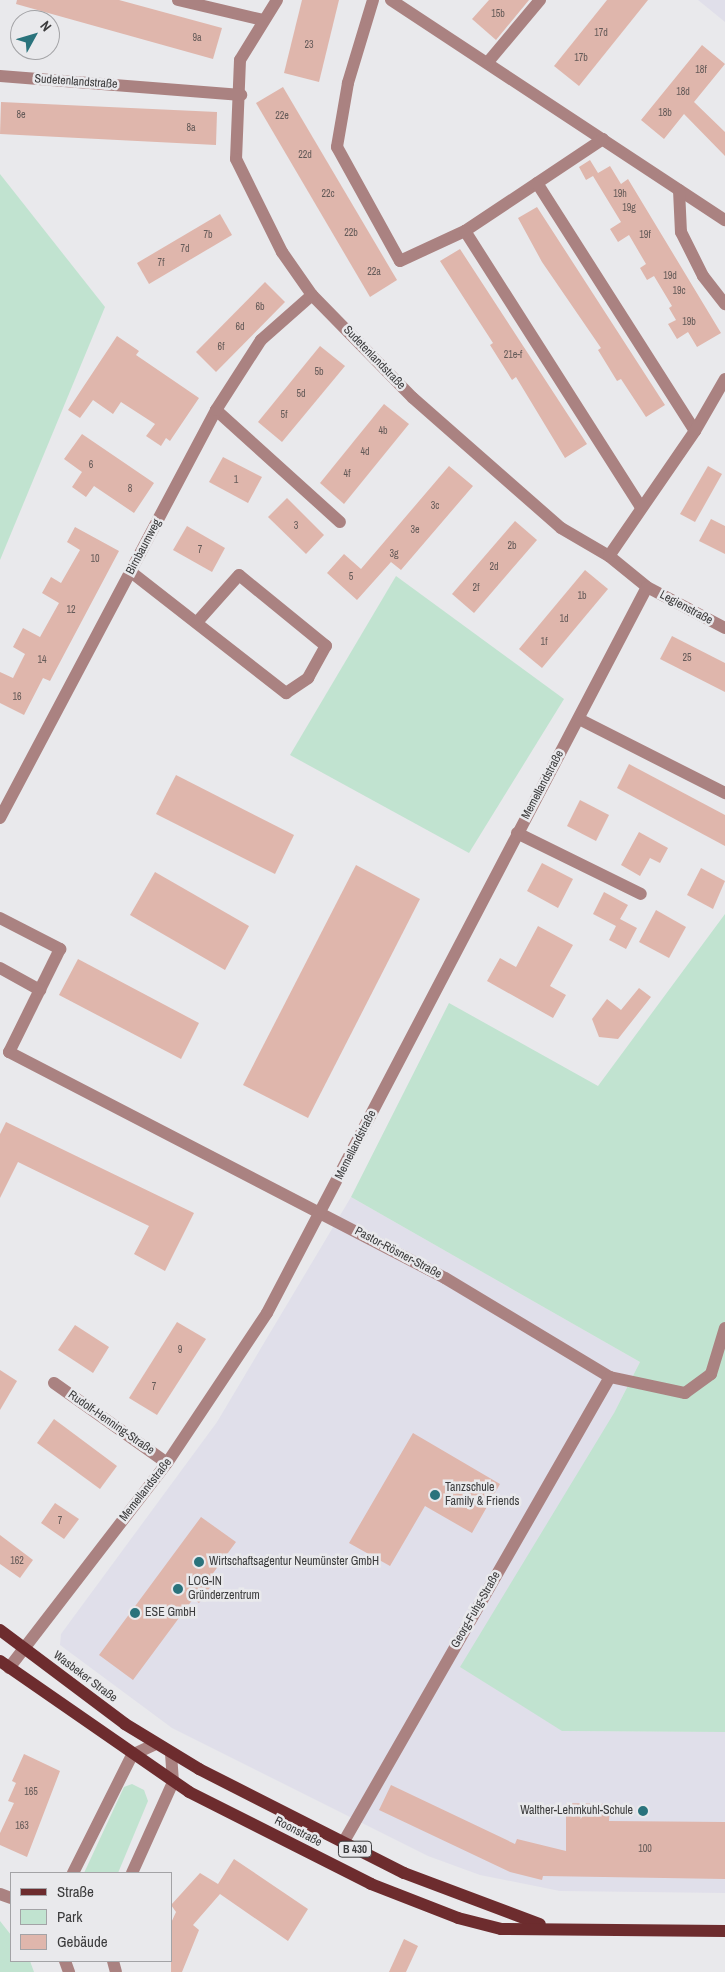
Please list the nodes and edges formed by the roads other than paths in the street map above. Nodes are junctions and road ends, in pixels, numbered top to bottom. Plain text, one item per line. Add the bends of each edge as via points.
1 (178, 0) edge
2 (277, 0) edge
3 (372, 0) edge
4 (391, 0) edge
5 (540, 0) edge
6 (263, 20) junction
7 (488, 62) junction
8 (0, 76) edge
9 (241, 95) junction
10 (603, 139) junction
11 (537, 183) junction
12 (679, 190) junction
13 (725, 220) edge
14 (465, 231) junction
15 (312, 295) junction
16 (725, 304) edge
17 (725, 379) edge
18 (216, 410) junction
19 (695, 430) junction
20 (640, 506) junction
21 (340, 522) dead end
22 (609, 556) junction
23 (131, 572) junction
24 (647, 587) junction
25 (198, 621) junction
26 (725, 628) edge
27 (578, 719) junction
28 (725, 793) edge
29 (0, 818) edge
30 (517, 833) junction
31 (641, 894) dead end
32 (0, 918) edge
33 (0, 968) edge
34 (40, 990) junction
35 (322, 1212) junction
36 (725, 1328) edge
37 (610, 1377) junction
38 (54, 1383) dead end
39 (167, 1463) junction
40 (0, 1630) edge
41 (23, 1648) junction
42 (5, 1665) edge
43 (156, 1744) junction
44 (172, 1753) junction
45 (132, 1756) junction
46 (173, 1782) junction
47 (343, 1843) junction
48 (74, 1872) edge
49 (132, 1872) edge
50 (547, 1927) junction
51 (725, 1931) edge

1 - 6 street
2 - 6 street, Sudetenlandstraße
3 - 14 street via 348,83 336,147 400,261
4 - 7 street
5 - 7 street
6 - 9 street, Sudetenlandstraße via 240,60
7 - 10 street
8 - 9 street, Sudetenlandstraße
9 - 15 street, Sudetenlandstraße via 236,159 282,252
10 - 11 street
10 - 12 street
11 - 14 street
11 - 19 street
12 - 13 street
12 - 16 street via 682,232 702,276
14 - 20 street
15 - 18 street, Birnbaumweg via 261,340
15 - 22 street, Sudetenlandstraße via 428,411 561,528
17 - 19 street
18 - 21 street
18 - 23 street, Birnbaumweg
19 - 20 street
20 - 22 street
22 - 24 street, Sudetenlandstraße
23 - 25 street
23 - 29 street, Birnbaumweg
24 - 26 street, Legienstraße
24 - 27 street, Memellandstraße
25 - 25 street via 286,693 308,678 326,646 239,575
27 - 28 street
27 - 30 street, Memellandstraße
30 - 31 street
30 - 35 street, Memellandstraße
32 - 34 street via 60,949
33 - 34 street
34 - 35 street, Pastor-Rösner-Straße via 9,1052
35 - 37 street, Pastor-Rösner-Straße via 445,1278
35 - 39 street, Memellandstraße via 267,1313
36 - 37 street, Pastor-Rösner-Straße via 711,1374 685,1393
37 - 47 street, Georg-Fuhg-Straße
38 - 39 street, Rudolf-Henning-Straße
39 - 41 street, Memellandstraße
40 - 41 main road, Wasbeker Straße / B 430
41 - 42 street, Memellandstraße
41 - 43 main road, Wasbeker Straße / B 430
42 - 45 main road, B 430
43 - 44 main road, Wasbeker Straße / B 430
43 - 45 street
44 - 46 street
44 - 47 main road, Roonstraße / B 430
45 - 46 main road, Roonstraße / B 430
45 - 48 street
46 - 49 street
46 - 50 main road, Roonstraße / B 430 via 371,1884 449,1914 501,1929
47 - 50 main road, Roonstraße / B 430 via 404,1873
50 - 51 main road, Roonstraße / B 430

